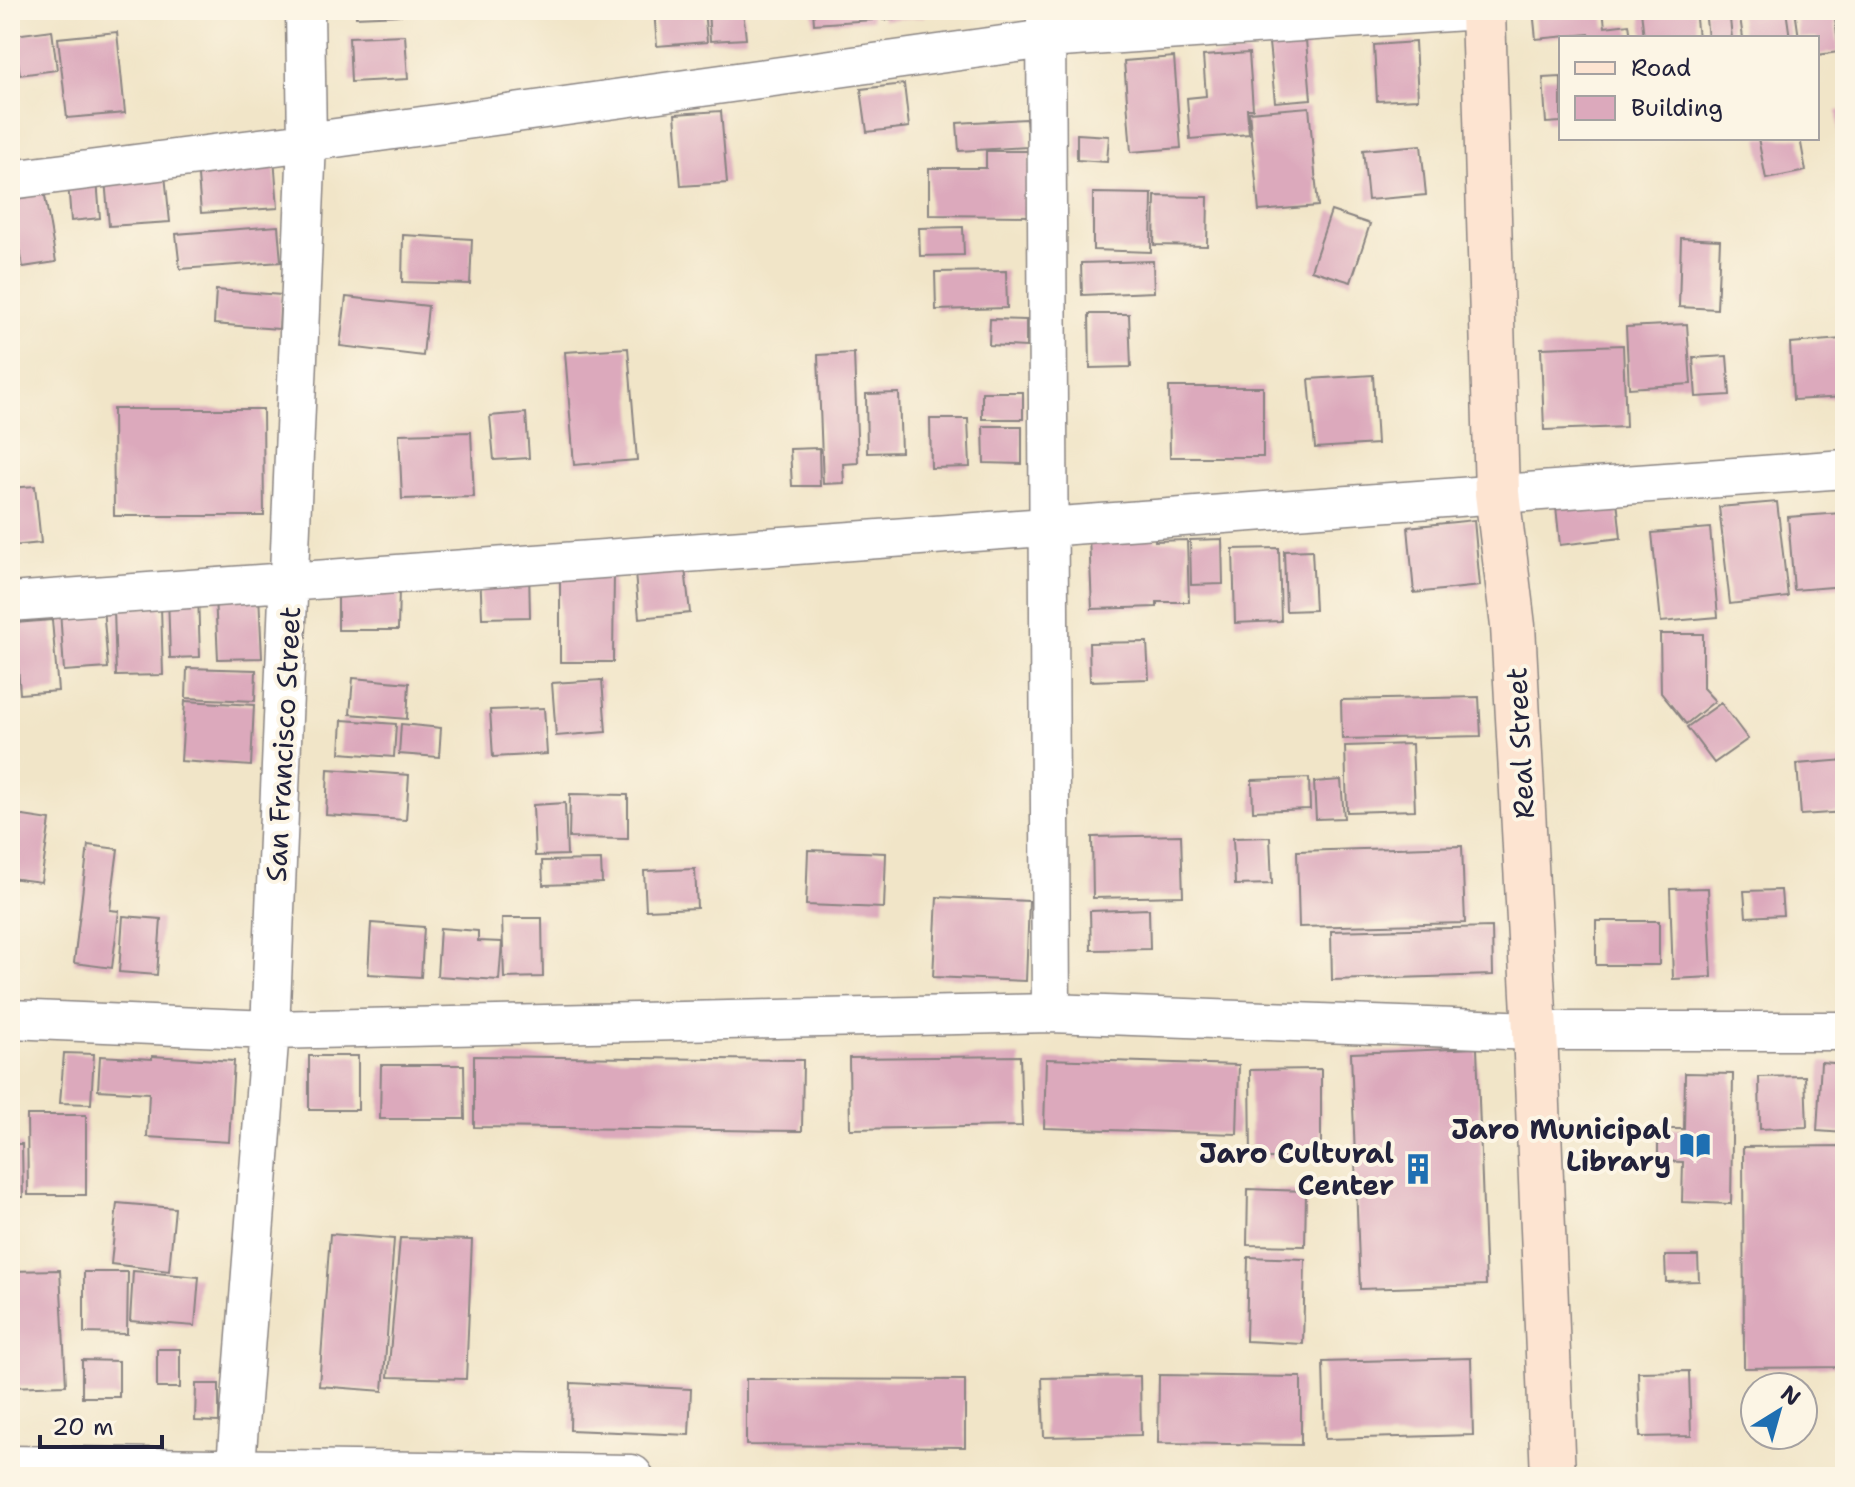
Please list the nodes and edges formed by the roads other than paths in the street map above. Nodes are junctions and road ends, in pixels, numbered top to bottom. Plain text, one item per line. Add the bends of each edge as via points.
1 (305, 10) edge
2 (1481, 10) edge
3 (1046, 24) edge
4 (307, 142) junction
5 (10, 180) edge
6 (1845, 469) edge
7 (1497, 493) junction
8 (1047, 527) junction
9 (290, 583) junction
10 (10, 602) edge
11 (1051, 1013) junction
12 (10, 1019) edge
13 (270, 1030) junction
14 (1535, 1031) junction
15 (1845, 1031) edge
16 (10, 1468) edge
17 (236, 1473) edge
18 (631, 1477) edge
19 (1553, 1477) edge

1 - 4 street, San Francisco Street
2 - 3 street
2 - 7 main road, Real Street
3 - 4 street
3 - 8 street
4 - 5 street
4 - 9 street, San Francisco Street
6 - 7 street
7 - 8 street
7 - 14 main road, Real Street via 1513,626
8 - 9 street
8 - 11 street
9 - 10 street
9 - 13 street, San Francisco Street
11 - 13 street
11 - 14 street
12 - 13 street
13 - 17 street, San Francisco Street
14 - 15 street
14 - 19 main road, Real Street
16 - 17 street
17 - 18 street

